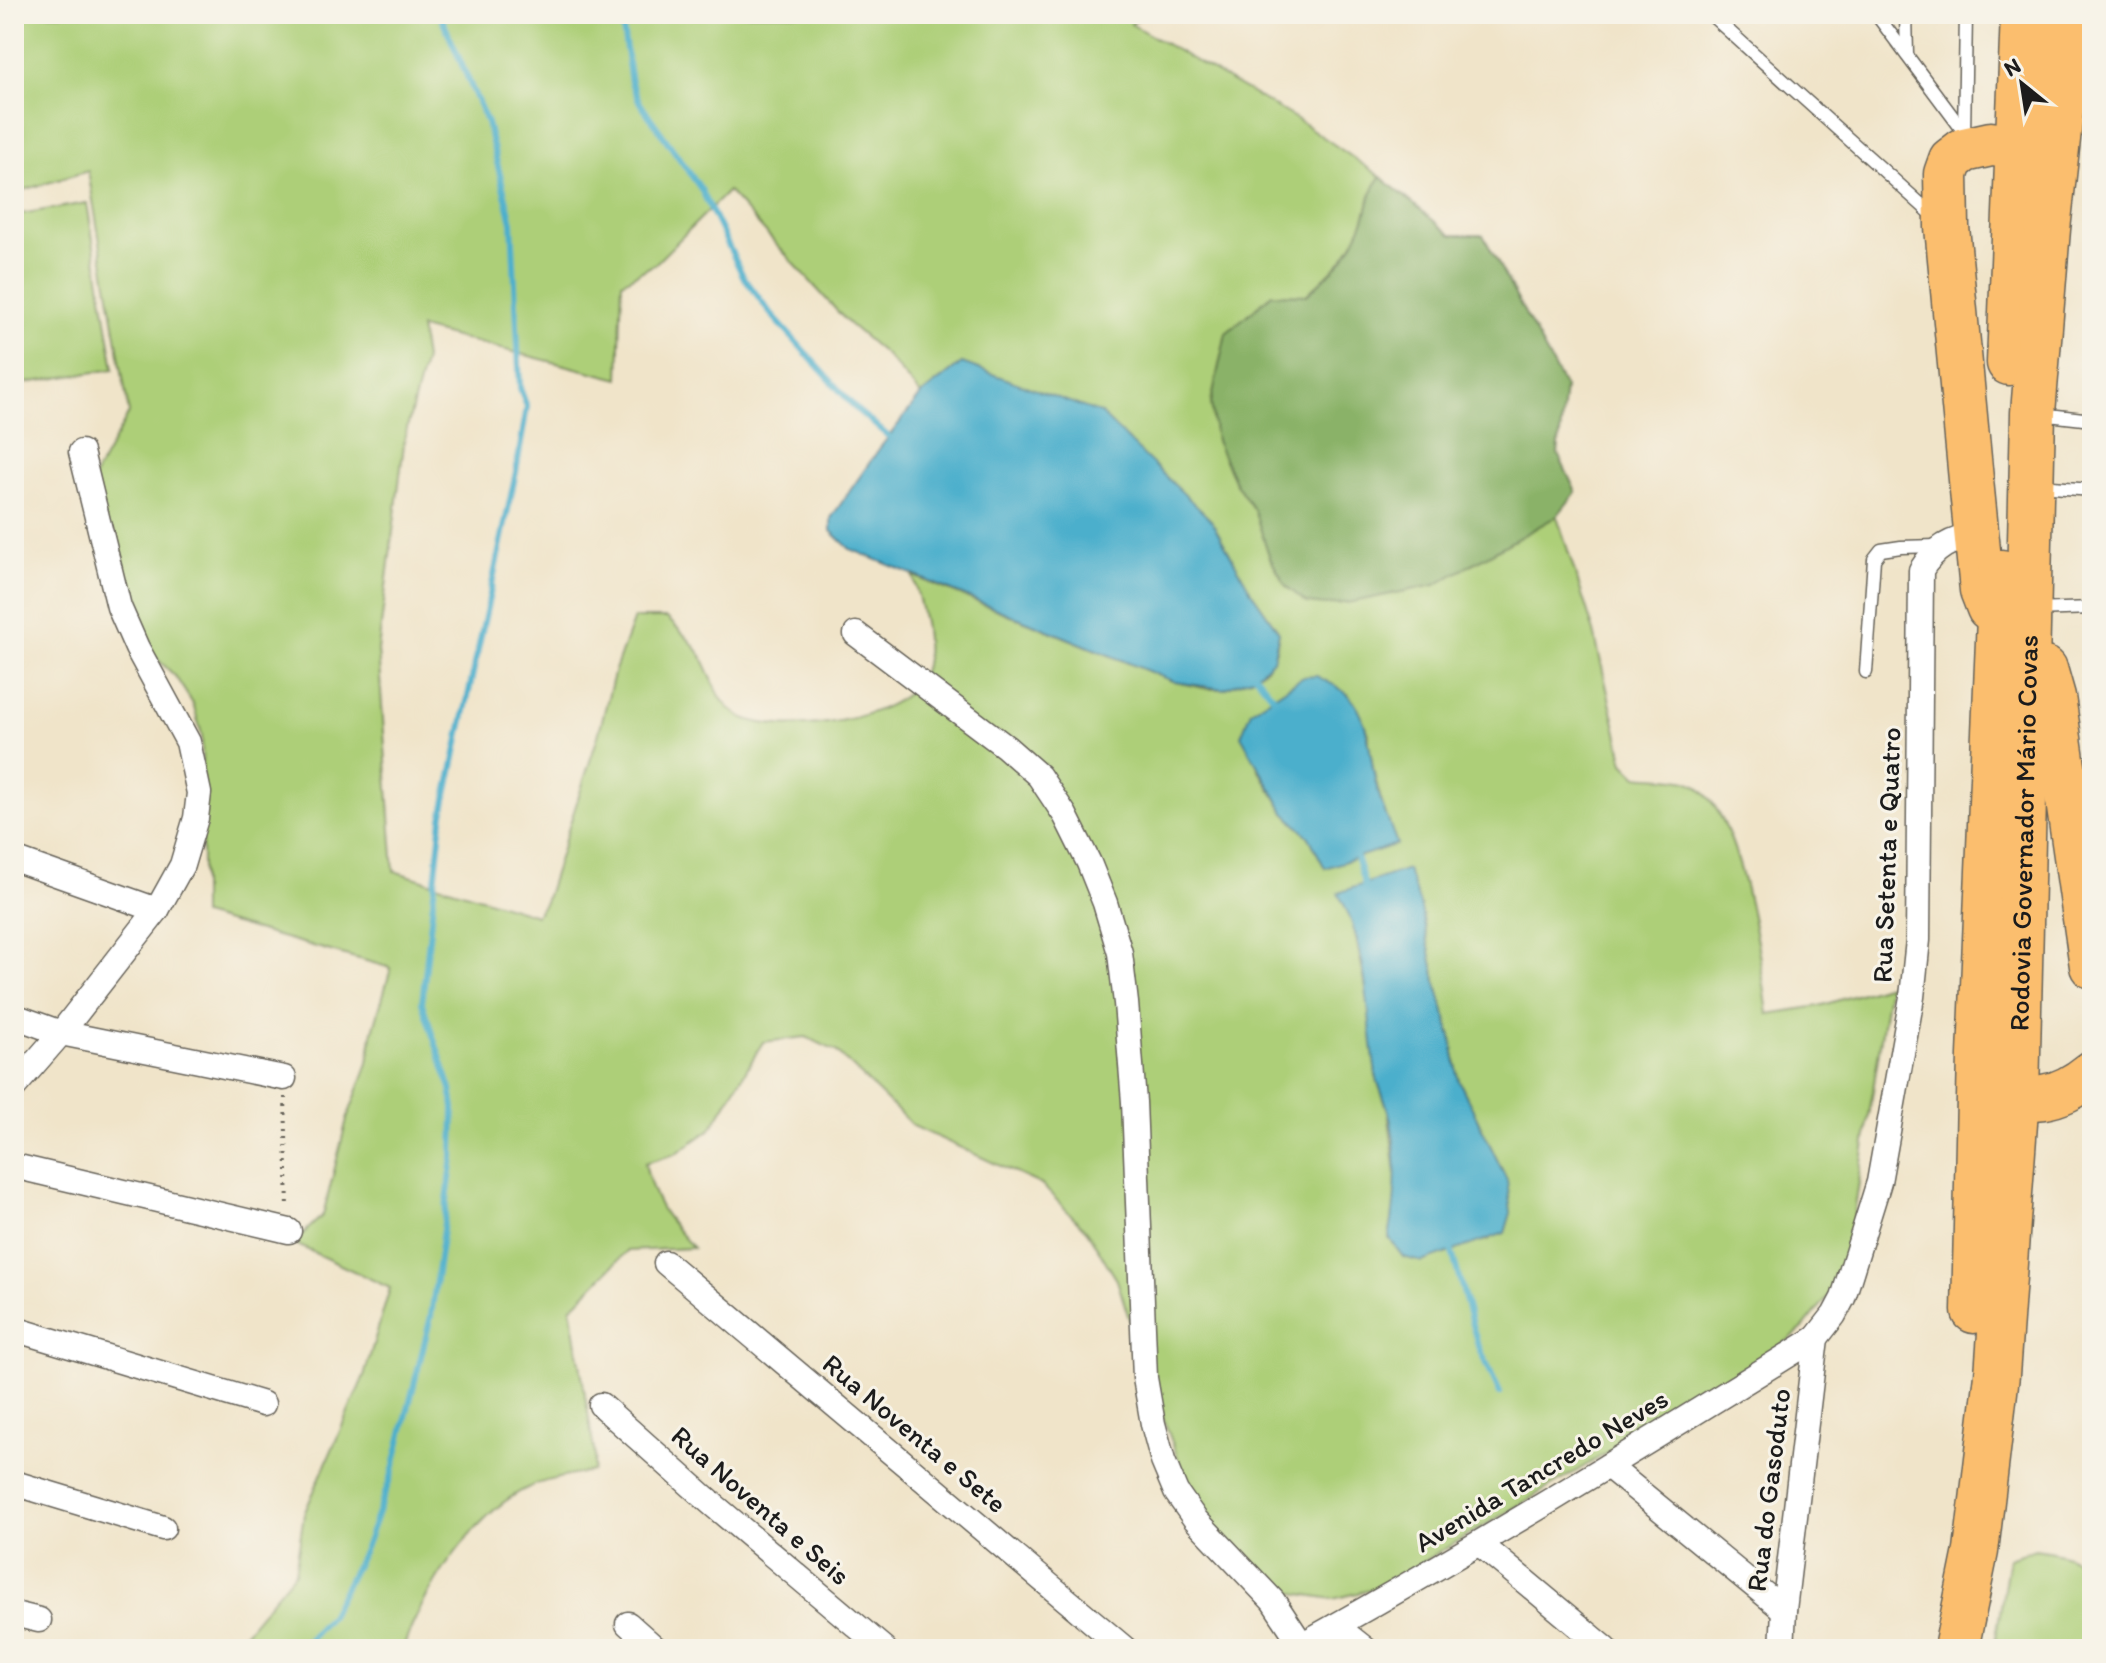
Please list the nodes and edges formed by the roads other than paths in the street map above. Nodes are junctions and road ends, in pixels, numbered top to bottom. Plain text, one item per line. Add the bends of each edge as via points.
1 (1710, 14) edge
2 (1876, 14) edge
3 (1906, 14) edge
4 (1966, 14) edge
5 (2023, 14) edge
6 (2065, 14) edge
7 (2088, 14) edge
8 (1907, 56) junction
9 (2062, 103) junction
10 (1964, 141) junction
11 (2018, 147) junction
12 (1947, 227) junction
13 (2048, 229) junction
14 (2033, 413) junction
15 (2092, 420) edge
16 (81, 452) dead end
17 (2032, 485) junction
18 (2092, 490) edge
19 (1959, 541) junction
20 (2092, 608) edge
21 (2018, 620) junction
22 (856, 634) dead end
23 (1866, 672) dead end
24 (14, 859) edge
25 (157, 910) junction
26 (2092, 966) edge
27 (14, 1016) edge
28 (61, 1033) junction
29 (1980, 1055) junction
30 (2092, 1073) edge
31 (284, 1078) road end
32 (14, 1087) edge
33 (2017, 1095) junction
34 (14, 1166) edge
35 (289, 1231) road end
36 (666, 1263) dead end
37 (14, 1329) edge
38 (1816, 1338) junction
39 (263, 1404) dead end
40 (601, 1405) dead end
41 (1608, 1466) junction
42 (14, 1483) edge
43 (163, 1528) dead end
44 (1480, 1544) junction
45 (1784, 1610) junction
46 (14, 1614) edge
47 (39, 1620) dead end
48 (628, 1624) dead end
49 (1336, 1626) junction
50 (1298, 1647) edge
51 (656, 1649) edge
52 (884, 1649) edge
53 (1125, 1649) edge
54 (1365, 1649) edge
55 (1606, 1649) edge
56 (1782, 1649) edge
57 (1930, 1649) edge
58 (1956, 1649) edge

1 - 12 lane
2 - 8 lane
3 - 8 lane
4 - 10 lane
5 - 11 highway, Rodovia Governador Mário Covas
6 - 9 highway, Rodovia Governador Mário Covas
7 - 9 highway
8 - 10 lane
9 - 13 highway, Rodovia Governador Mário Covas
10 - 11 highway
10 - 12 highway via 1946,174
11 - 13 highway via 2035,169
11 - 21 highway, Rodovia Governador Mário Covas
12 - 19 highway
13 - 14 highway, Rodovia Governador Mário Covas
14 - 15 lane
14 - 17 highway, Rodovia Governador Mário Covas
16 - 25 street via 119,607 188,742 195,768 196,818 182,865
17 - 18 lane
17 - 21 highway, Rodovia Governador Mário Covas
19 - 21 highway via 1989,607
19 - 23 lane via 1881,550 1874,559
19 - 38 street, Rua Setenta e Quatro via 1929,556 1921,570 1918,940 1879,1182 1843,1298
20 - 21 lane
21 - 26 highway via 2053,697
21 - 29 highway, Rodovia Governador Mário Covas
21 - 33 highway, Rodovia Governador Mário Covas
22 - 50 street via 1039,776 1089,863 1120,953 1126,1003 1145,1378 1153,1424 1176,1492 1273,1601
24 - 25 street
25 - 28 street
27 - 28 street
28 - 31 street
28 - 32 street
29 - 33 highway via 2000,1084
29 - 57 highway, Rodovia Governador Mário Covas via 1972,1368
30 - 33 highway via 2073,1089 2049,1097
33 - 58 highway, Rodovia Governador Mário Covas via 1997,1375 1976,1551
34 - 35 street
36 - 53 street, Rua Noventa e Sete
37 - 39 street
38 - 41 street, Avenida Tancredo Neves
38 - 45 street, Rua do Gasoduto
40 - 52 street, Rua Noventa e Seis
41 - 44 street, Avenida Tancredo Neves
41 - 45 street
42 - 43 street
44 - 49 street, Avenida Tancredo Neves
44 - 55 street
45 - 56 street, Rua do Gasoduto
46 - 47 street
48 - 51 street
49 - 50 street, Avenida Tancredo Neves
49 - 54 street

